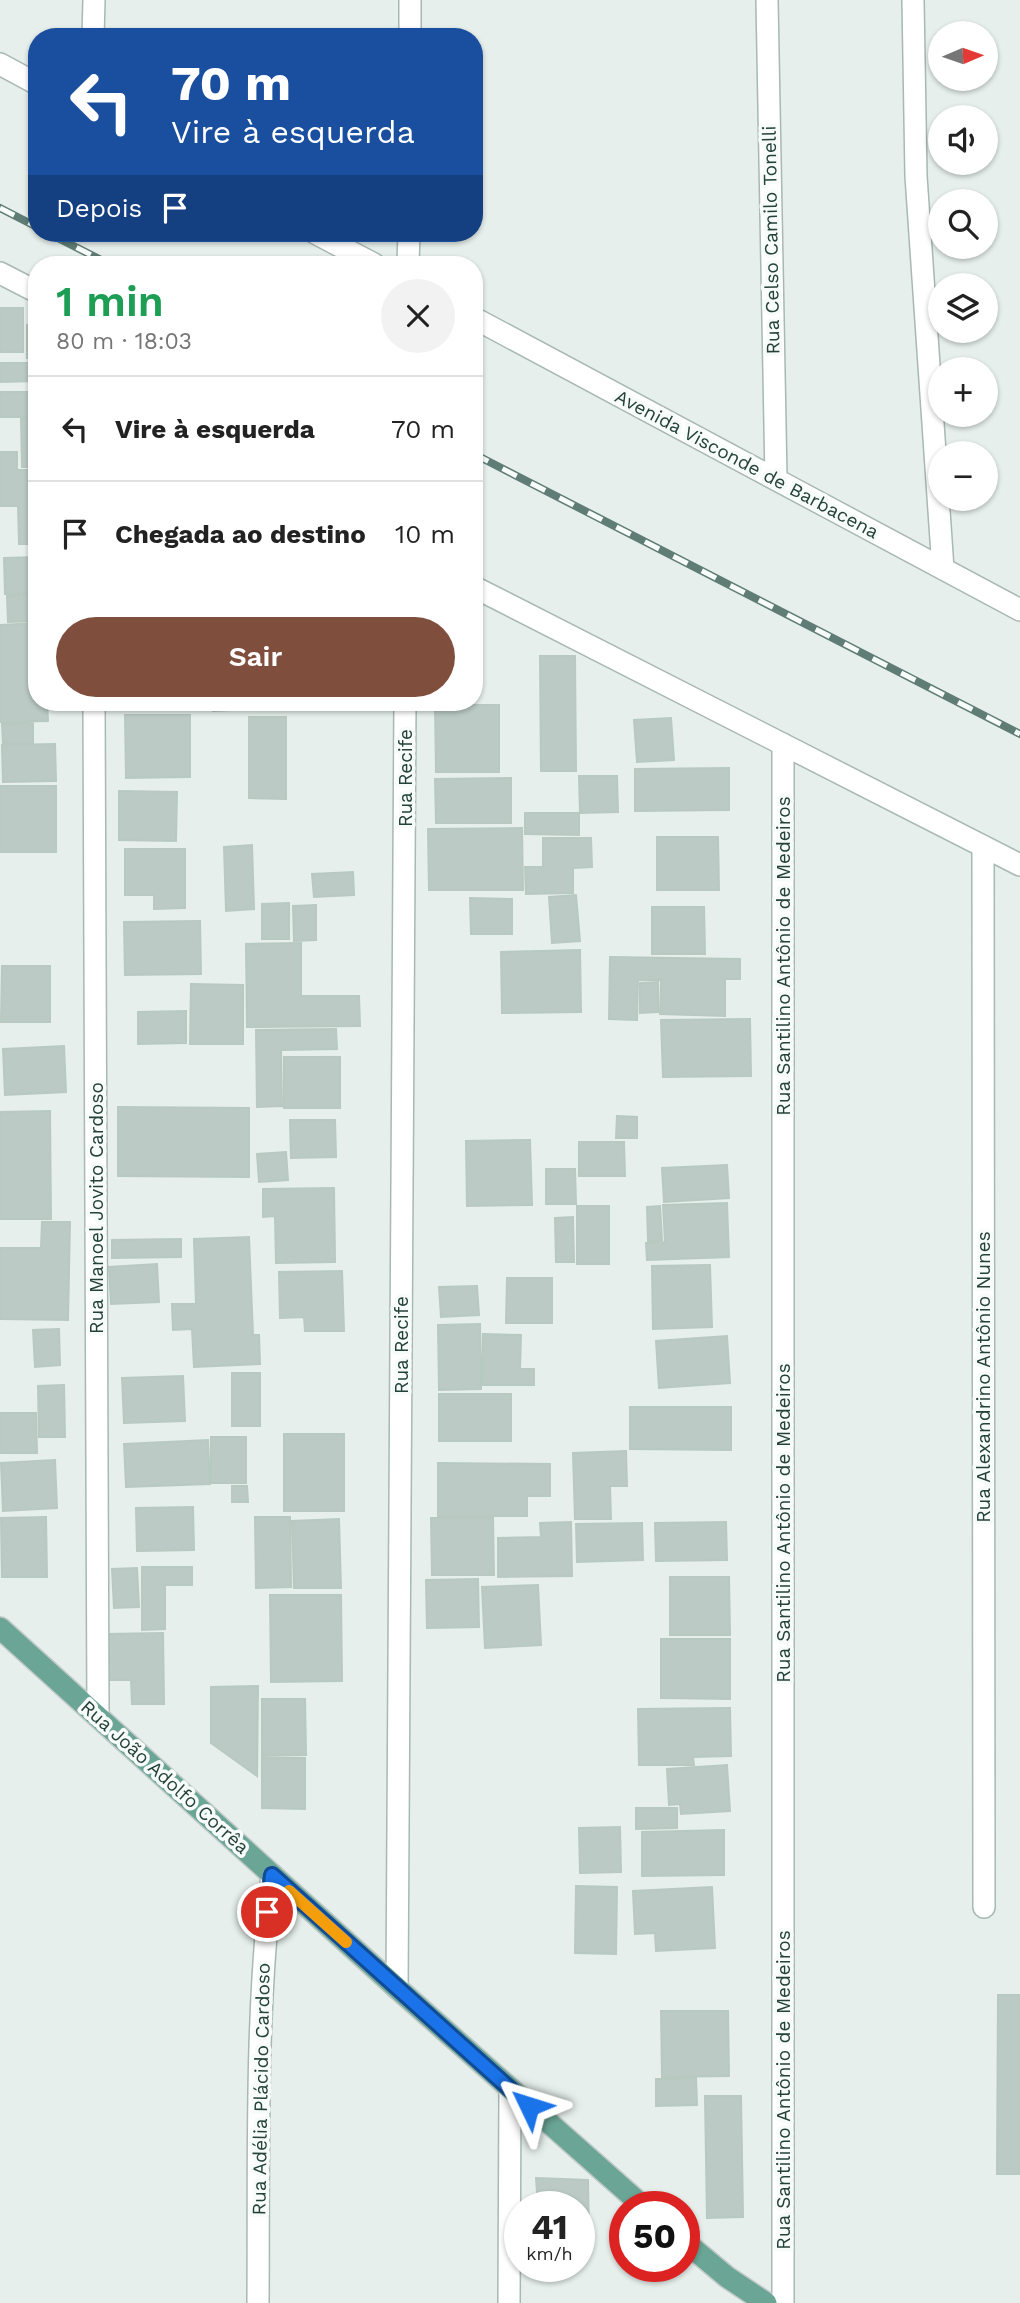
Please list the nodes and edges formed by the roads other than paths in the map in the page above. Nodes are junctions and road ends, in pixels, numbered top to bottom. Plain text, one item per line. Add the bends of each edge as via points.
1 (94, 0) edge
2 (410, 0) edge
3 (767, 0) edge
4 (913, 0) edge
5 (93, 28) edge
6 (410, 28) edge
7 (0, 64) edge
8 (28, 79) edge
9 (332, 242) edge
10 (359, 256) edge
11 (0, 274) edge
12 (28, 288) edge
13 (483, 323) edge
14 (776, 479) junction
15 (943, 569) junction
16 (483, 592) edge
17 (1020, 610) edge
18 (94, 711) edge
19 (405, 711) edge
20 (783, 744) junction
21 (983, 846) junction
22 (1020, 865) edge
23 (0, 1628) edge
24 (98, 1715) junction
25 (272, 1875) junction
26 (984, 1907) dead end
27 (397, 1988) junction
28 (510, 2089) junction
29 (626, 2191) edge
30 (700, 2254) edge
31 (258, 2303) edge
32 (509, 2303) edge
33 (766, 2303) edge
34 (783, 2303) edge

1 - 5 street
2 - 6 street
3 - 14 street, Rua Celso Camilo Tonelli
4 - 15 street via 916,177
7 - 8 street
9 - 10 street
11 - 12 street
13 - 14 street, Avenida Visconde de Barbacena
14 - 15 street, Avenida Visconde de Barbacena
15 - 17 street, Avenida Visconde de Barbacena
16 - 20 street
18 - 24 street, Rua Manoel Jovito Cardoso
19 - 27 street, Rua Recife
20 - 21 street
20 - 34 street, Rua Santilino Antônio de Medeiros
21 - 22 street
21 - 26 street, Rua Alexandrino Antônio Nunes
23 - 24 main road, Rua João Adolfo Corrêa
24 - 25 main road, Rua João Adolfo Corrêa
25 - 27 main road, Rua João Adolfo Corrêa
25 - 31 street, Rua Adélia Plácido Cardoso via 261,2016
27 - 28 main road, Rua João Adolfo Corrêa
28 - 29 main road, Rua João Adolfo Corrêa
28 - 32 street
30 - 33 main road

